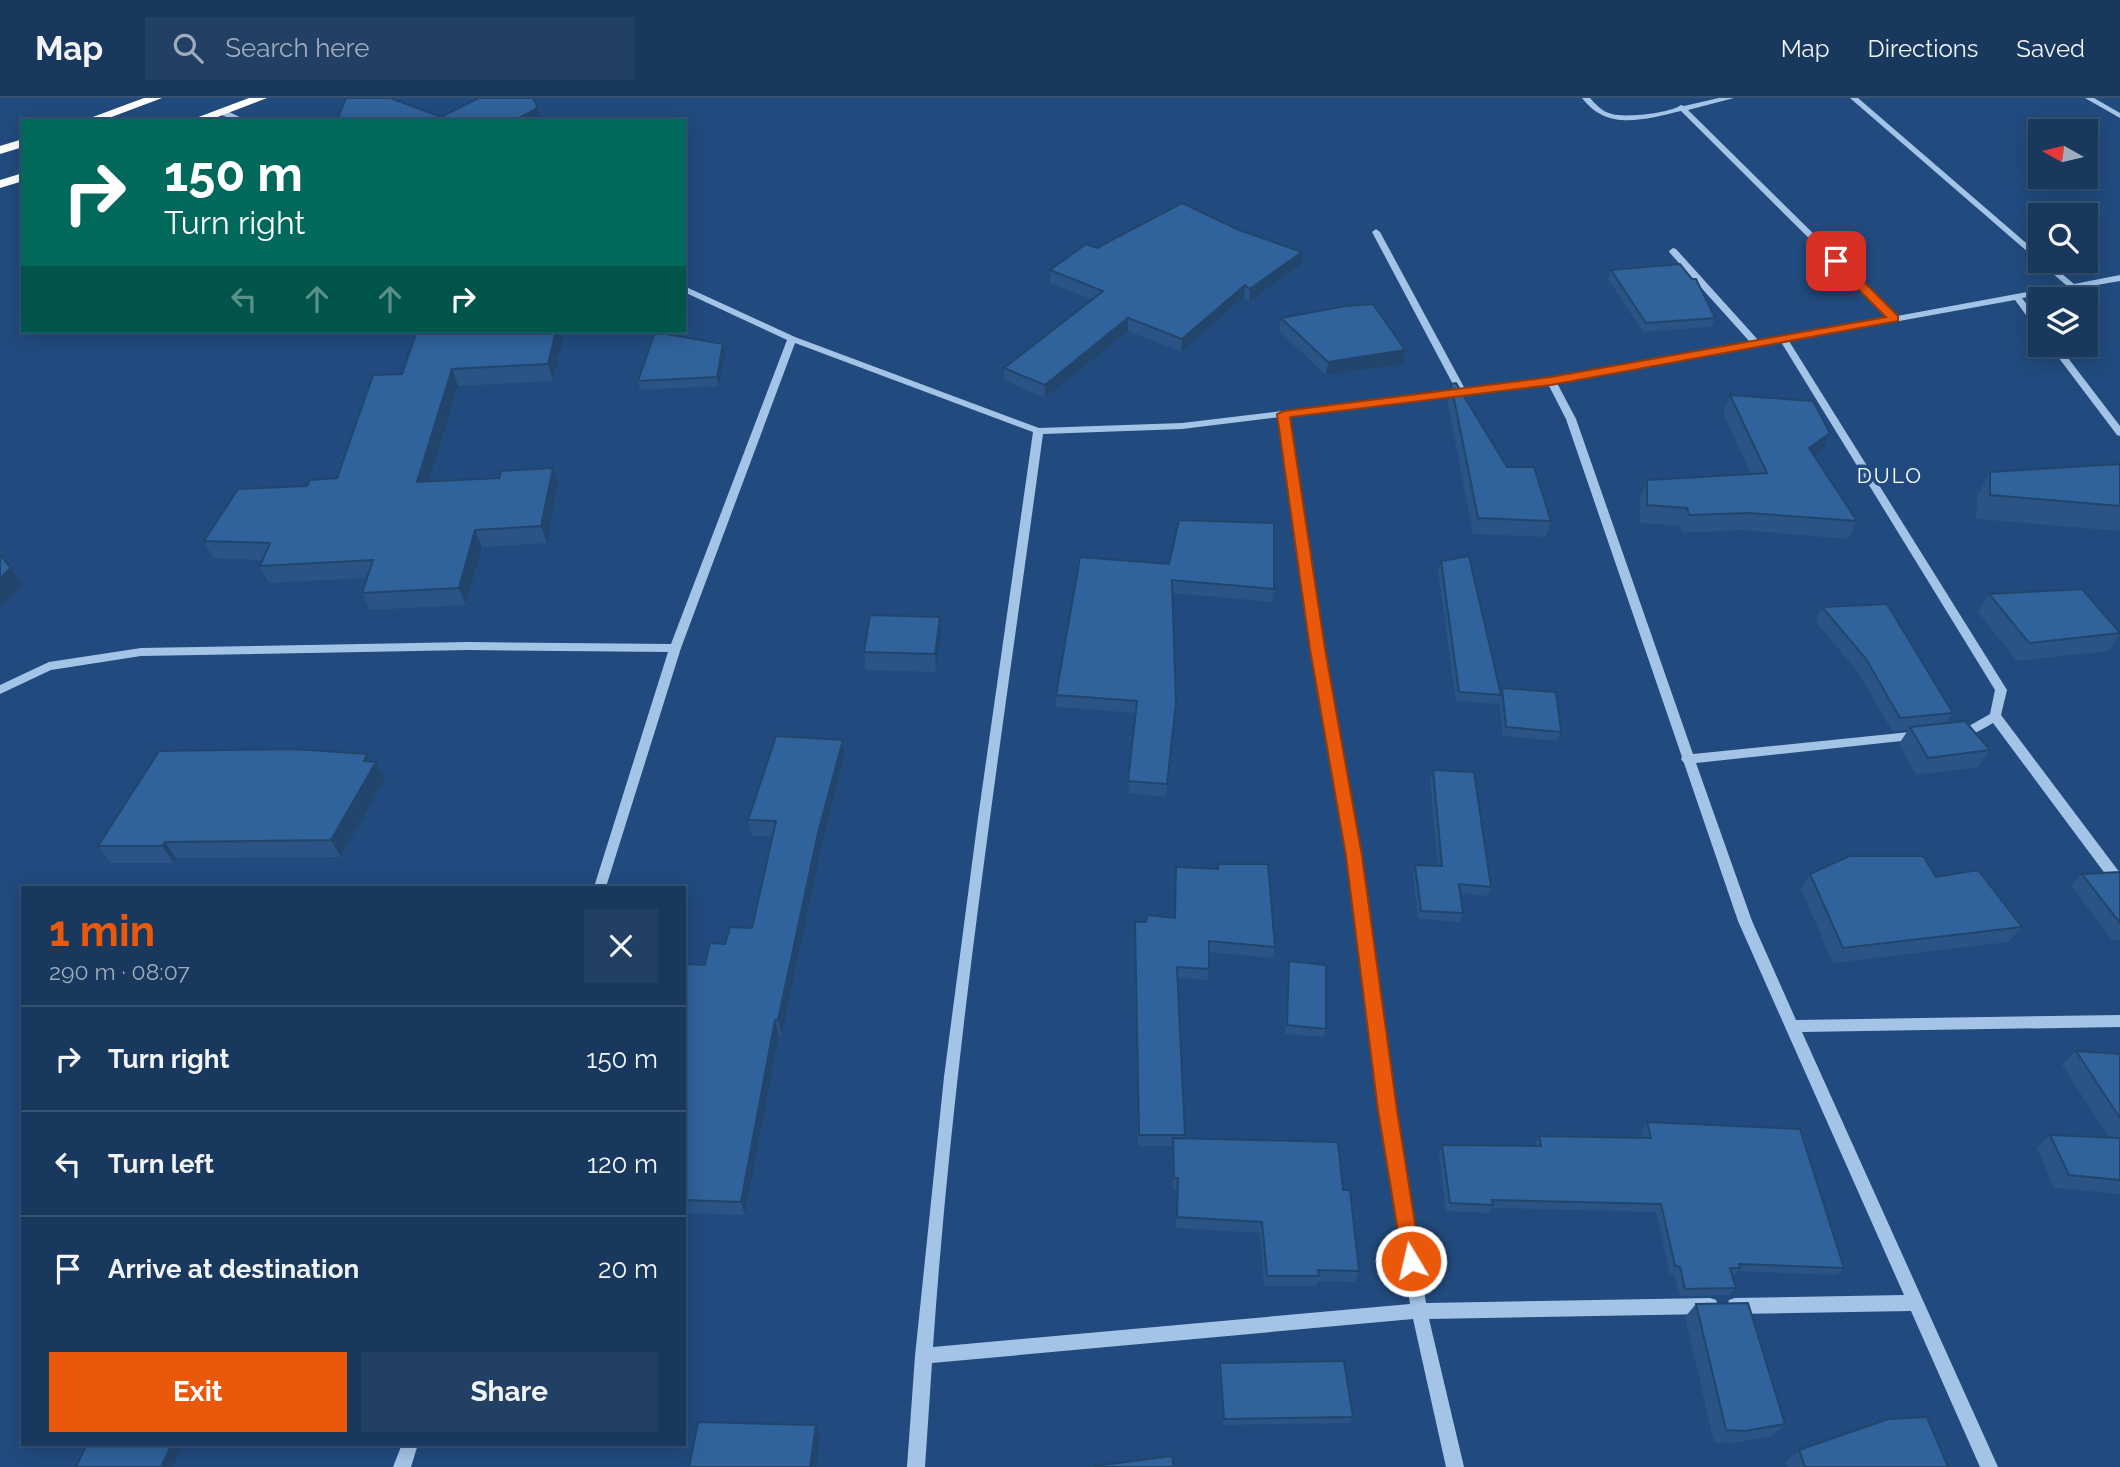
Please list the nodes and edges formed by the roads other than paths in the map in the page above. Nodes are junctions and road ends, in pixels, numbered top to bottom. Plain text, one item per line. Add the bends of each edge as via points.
1 (156, 98) edge
2 (261, 98) edge
3 (1586, 98) edge
4 (1730, 98) edge
5 (1854, 98) edge
6 (2089, 98) edge
7 (1681, 107) junction
8 (222, 112) junction
9 (2120, 116) edge
10 (94, 119) edge
11 (200, 119) edge
12 (239, 119) edge
13 (21, 144) edge
14 (0, 150) edge
15 (21, 178) edge
16 (0, 184) edge
17 (1376, 232) dead end
18 (2028, 249) edge
19 (1673, 251) dead end
20 (2056, 273) edge
21 (2120, 278) edge
22 (2072, 286) junction
23 (686, 290) edge
24 (2017, 297) junction
25 (2028, 312) edge
26 (1894, 318) junction
27 (1783, 338) junction
28 (792, 339) junction
29 (1756, 343) junction
30 (2062, 357) edge
31 (1551, 381) junction
32 (1462, 392) junction
33 (1284, 414) junction
34 (1038, 431) junction
35 (2120, 433) edge
36 (675, 648) junction
37 (0, 690) edge
38 (1994, 716) junction
39 (1945, 733) edge
40 (1932, 734) edge
41 (1687, 759) junction
42 (2120, 883) edge
43 (600, 886) edge
44 (2120, 1021) edge
45 (1793, 1026) junction
46 (1913, 1303) junction
47 (1419, 1311) junction
48 (922, 1356) junction
49 (409, 1446) edge
50 (402, 1467) edge
51 (916, 1467) edge
52 (1455, 1467) edge
53 (1989, 1467) edge

1 - 10 highway
2 - 8 highway
3 - 7 street via 1593,108 1612,117
4 - 7 street
5 - 18 street
6 - 9 street
7 - 26 street
8 - 11 highway
8 - 12 street
13 - 14 highway
15 - 16 highway
17 - 32 street
19 - 29 street
20 - 22 street
21 - 22 street
22 - 24 street
23 - 28 street
24 - 25 street
24 - 26 street
26 - 27 street
27 - 29 street
27 - 38 street via 2001,690
28 - 34 street
28 - 36 street
29 - 31 street
30 - 35 street
31 - 32 street
31 - 41 street via 1571,419 1671,701
32 - 33 street
33 - 34 street via 1182,426
33 - 47 street
34 - 48 street via 956,1052
36 - 37 street via 468,646 141,652 49,666
36 - 43 street
38 - 39 street via 1972,730
38 - 42 street
40 - 41 street
41 - 45 street via 1745,921
44 - 45 street
45 - 46 street
46 - 47 street
46 - 53 street
47 - 48 street
47 - 52 street
48 - 51 street
49 - 50 street

